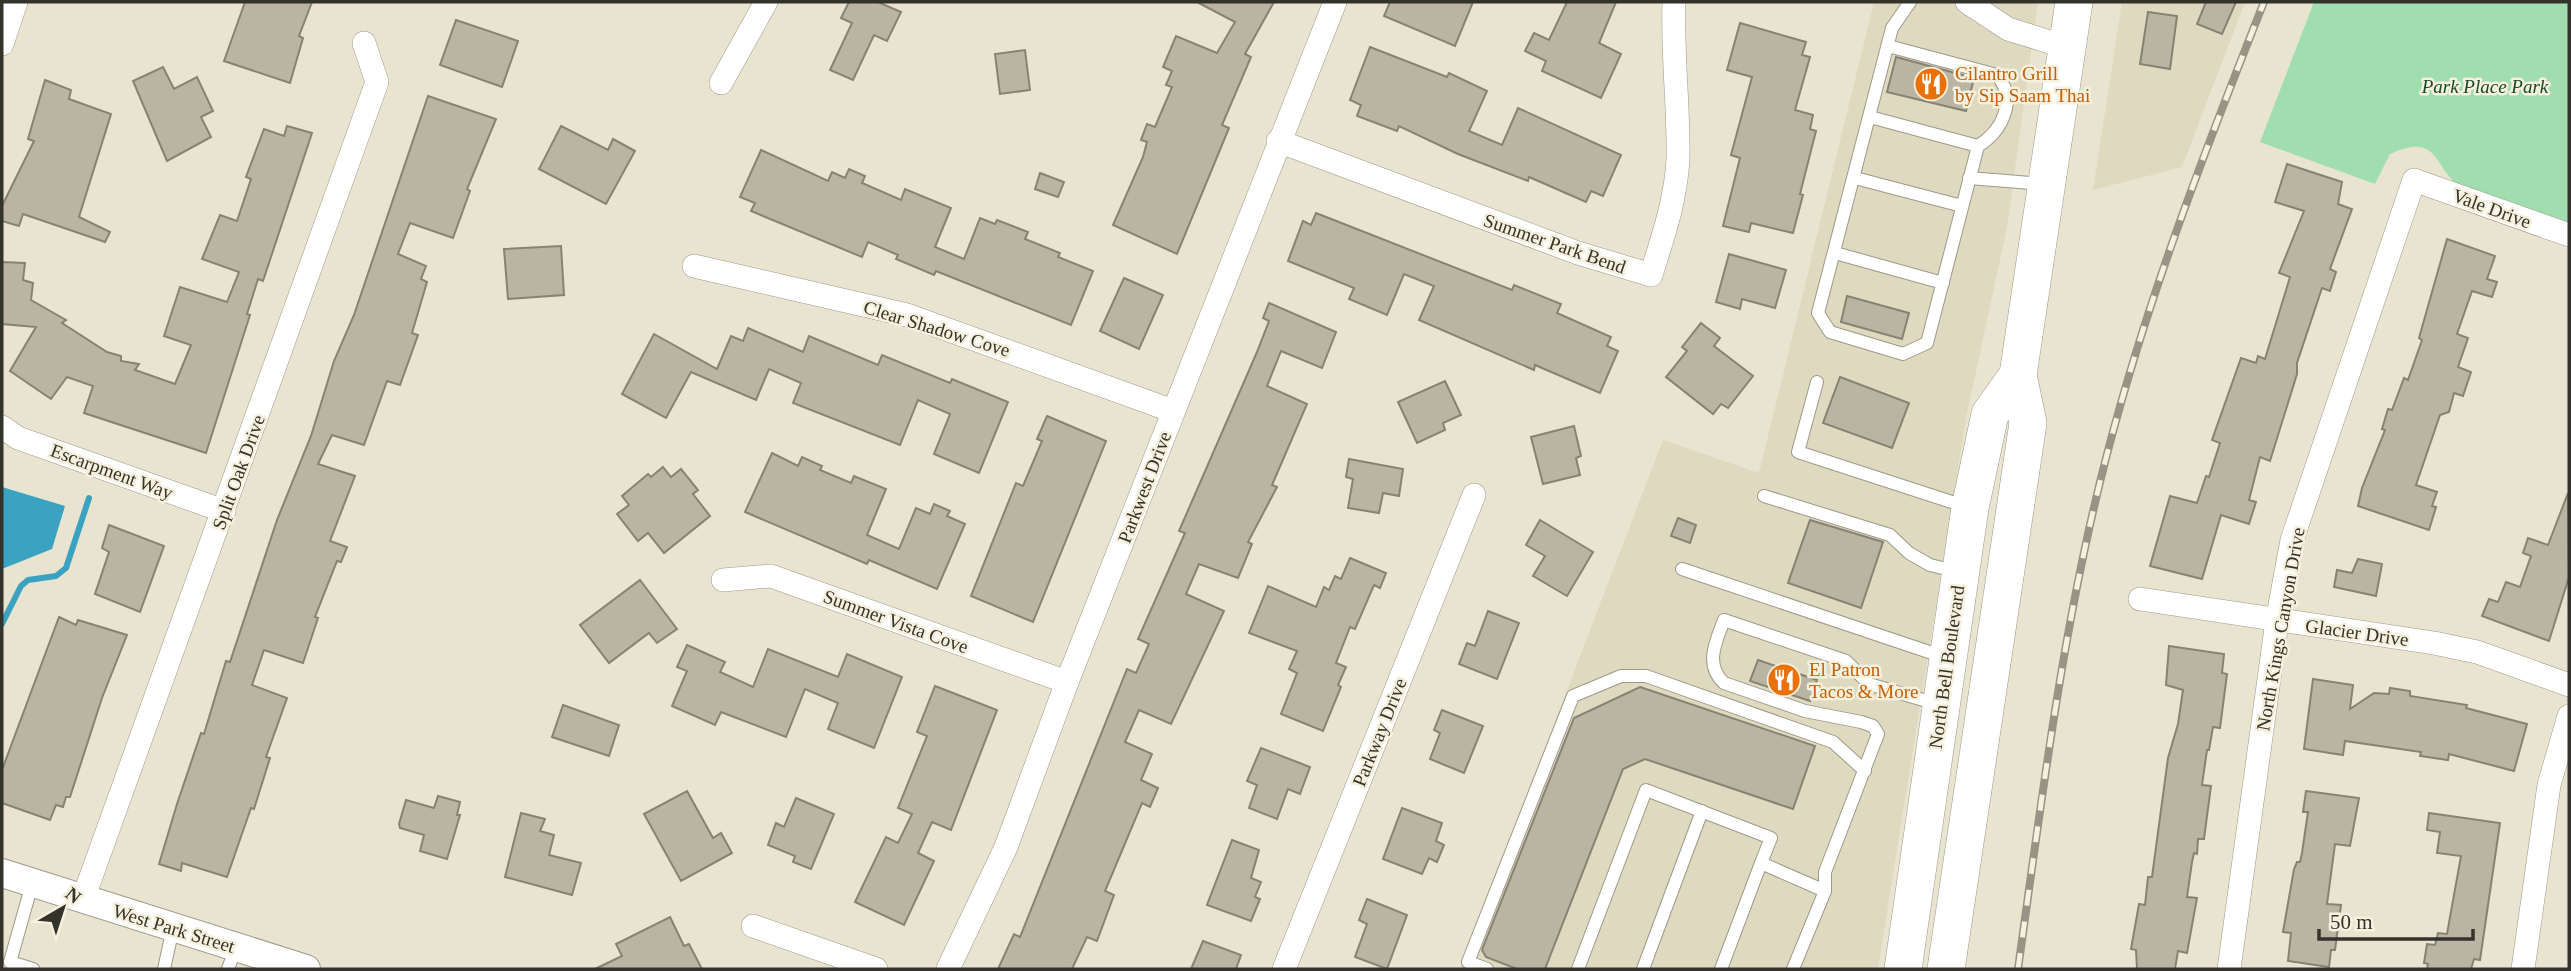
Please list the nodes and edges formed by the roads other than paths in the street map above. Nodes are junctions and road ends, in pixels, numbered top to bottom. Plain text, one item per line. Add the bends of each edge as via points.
1 (16, 2) edge
2 (766, 2) edge
3 (1335, 2) edge
4 (1674, 2) edge
5 (1910, 2) edge
6 (1967, 2) edge
7 (2074, 2) edge
8 (364, 43) dead end
9 (2, 44) edge
10 (1888, 46) junction
11 (2066, 47) junction
12 (720, 83) dead end
13 (1870, 117) junction
14 (1279, 141) junction
15 (1978, 146) junction
16 (1854, 178) junction
17 (1969, 178) junction
18 (2414, 180) joint
19 (2046, 184) junction
20 (1962, 206) junction
21 (2569, 235) edge
22 (1835, 253) junction
23 (694, 266) dead end
24 (1943, 283) junction
25 (2018, 375) junction
26 (1817, 382) dead end
27 (1173, 411) junction
28 (2, 427) edge
29 (1474, 495) dead end
30 (1764, 496) dead end
31 (1970, 508) junction
32 (224, 511) junction
33 (1682, 569) dead end
34 (1959, 572) junction
35 (723, 580) dead end
36 (2140, 599) dead end
37 (2277, 621) junction
38 (1948, 658) junction
39 (1067, 682) junction
40 (2569, 685) edge
41 (1941, 705) junction
42 (2569, 716) edge
43 (1865, 771) junction
44 (1702, 811) junction
45 (1760, 863) junction
46 (2, 873) edge
47 (32, 884) junction
48 (1825, 891) junction
49 (83, 899) junction
50 (753, 926) dead end
51 (173, 928) junction
52 (232, 958) edge
53 (33, 969) edge
54 (164, 969) edge
55 (306, 969) edge
56 (876, 969) edge
57 (947, 969) edge
58 (1284, 969) edge
59 (1487, 969) edge
60 (1578, 969) edge
61 (1643, 969) edge
62 (1721, 969) edge
63 (1793, 969) edge
64 (1903, 969) edge
65 (1946, 969) edge
66 (2229, 969) edge
67 (2523, 969) edge

1 - 9 street
2 - 12 street
3 - 14 street, Parkwest Drive
4 - 14 street, Summer Park Bend via 1678,160 1672,209 1651,275 1578,253
5 - 10 lane via 1892,29
6 - 11 street via 2008,29
7 - 11 main road, North Bell Boulevard
8 - 32 street, Split Oak Drive via 377,82
10 - 13 lane
10 - 15 lane via 1997,75 2005,85 2004,119 1993,136
11 - 19 main road, North Bell Boulevard
13 - 15 lane
13 - 16 lane
14 - 27 street, Parkwest Drive
15 - 17 lane
16 - 20 lane
16 - 22 lane
17 - 19 lane
17 - 20 lane
18 - 21 street, Vale Drive
18 - 37 street, North Kings Canyon Drive via 2305,497
19 - 25 main road, North Bell Boulevard
20 - 24 lane
22 - 24 lane
22 - 24 lane via 1818,313 1830,332 1903,354 1927,344
23 - 27 street, Clear Shadow Cove via 907,315
25 - 31 main road, North Bell Boulevard via 1990,414
25 - 65 main road, North Bell Boulevard via 2028,423
26 - 31 lane via 1798,452
27 - 39 street, Parkwest Drive
28 - 32 street, Escarpment Way via 18,438
29 - 58 street, Parkway Drive
30 - 34 lane via 1890,535 1930,565
31 - 34 main road, North Bell Boulevard
32 - 49 street, Split Oak Drive
33 - 38 lane
34 - 38 main road, North Bell Boulevard
35 - 39 street, Summer Vista Cove via 771,576
36 - 37 street, Glacier Drive
37 - 40 street, Glacier Drive via 2477,652
37 - 66 street, North Kings Canyon Drive
38 - 41 main road, North Bell Boulevard
39 - 57 street, Parkwest Drive via 1006,847
41 - 43 lane via 1869,684 1846,661 1724,620 1712,662 1716,676 1804,711 1873,726 1878,734
41 - 64 main road, North Bell Boulevard
42 - 67 street via 2549,785
43 - 48 lane via 1825,872
43 - 59 lane via 1833,742 1646,676 1621,676 1573,696 1468,962
44 - 45 lane via 1771,838
44 - 60 lane via 1646,790
44 - 61 lane
45 - 48 lane
45 - 62 lane
46 - 47 street, West Park Street
47 - 49 street, West Park Street
47 - 53 lane via 10,962
48 - 63 lane
49 - 51 street, West Park Street
50 - 56 street
51 - 52 street, West Park Street
51 - 54 lane
52 - 55 street, West Park Street

